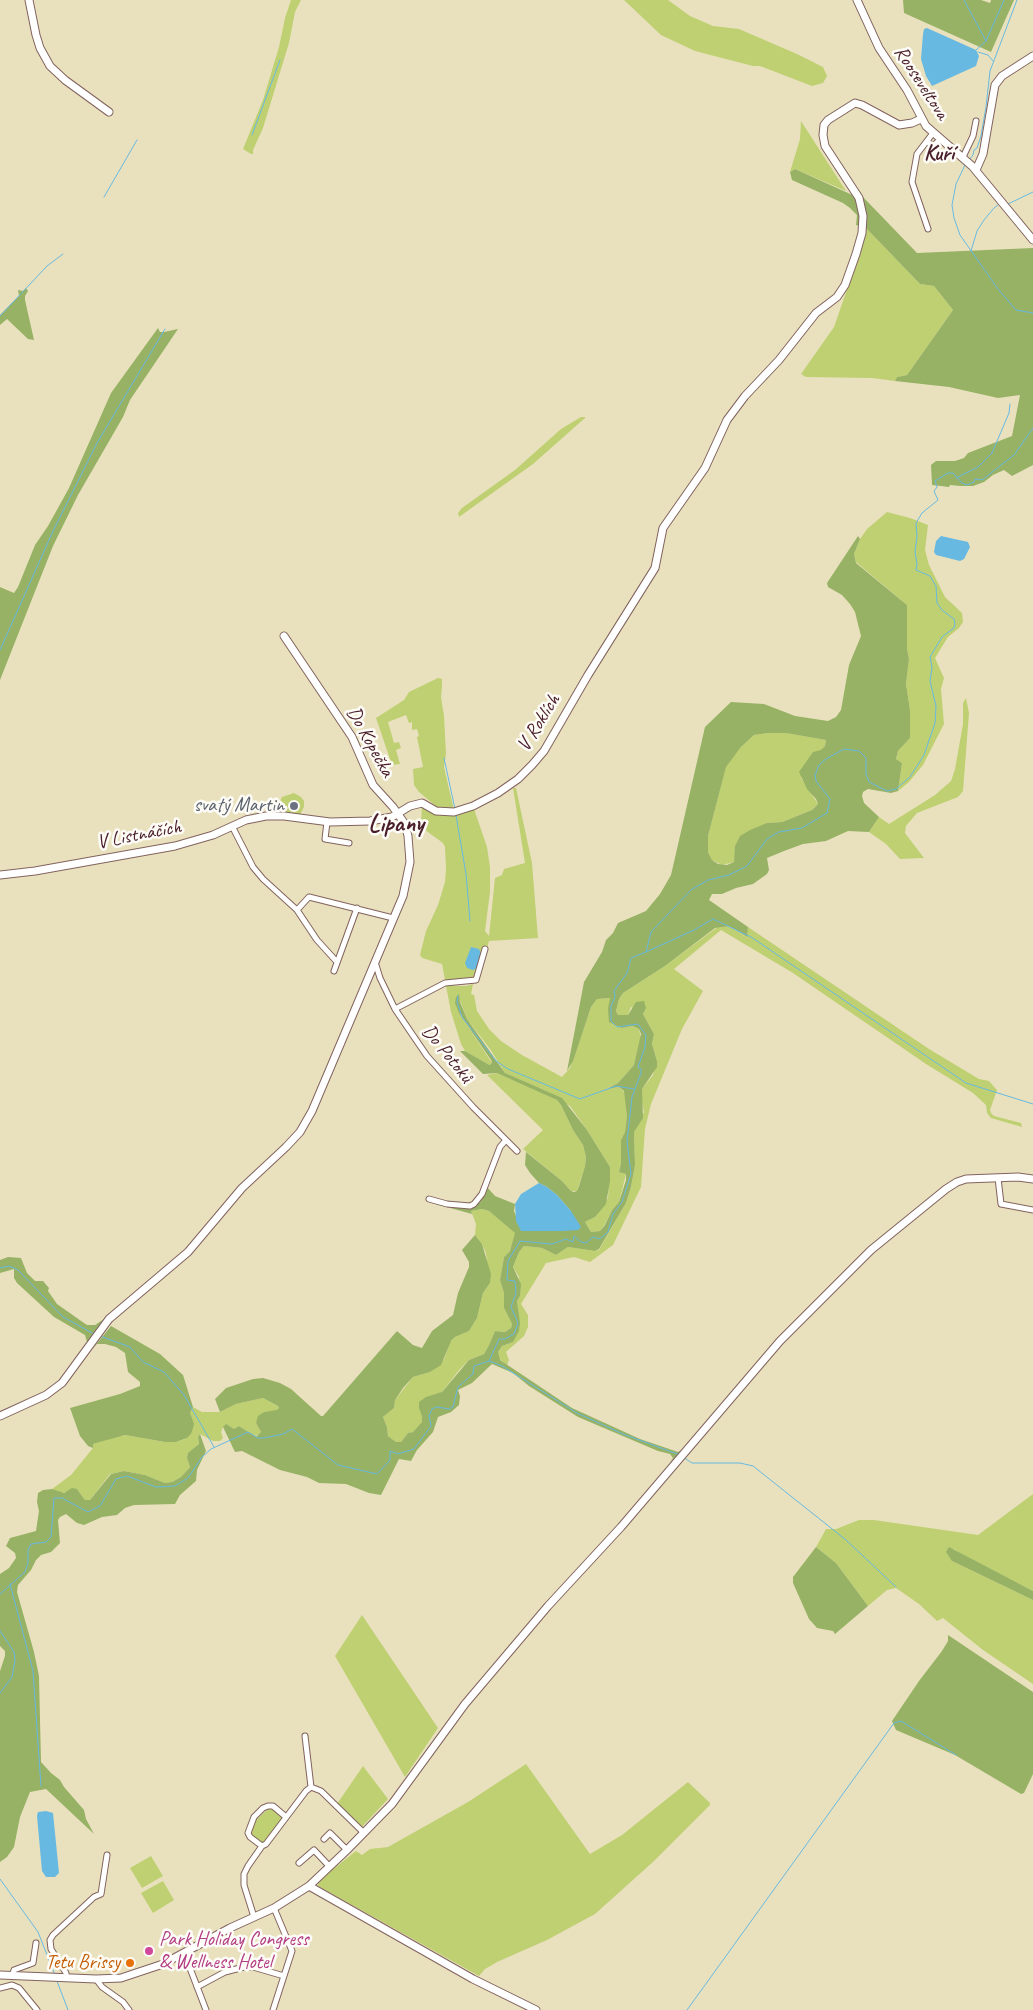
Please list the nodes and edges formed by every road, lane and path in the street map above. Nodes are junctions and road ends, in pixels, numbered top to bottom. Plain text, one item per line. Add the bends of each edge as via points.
1 (29, 0) edge
2 (857, 0) edge
3 (1033, 56) edge
4 (109, 112) dead end
5 (921, 119) junction
6 (976, 121) dead end
7 (933, 133) junction
8 (941, 139) junction
9 (928, 142) junction
10 (964, 158) junction
11 (974, 168) junction
12 (928, 229) dead end
13 (1033, 240) edge
14 (284, 636) dead end
15 (398, 814) junction
16 (328, 822) junction
17 (232, 826) junction
18 (349, 843) dead end
19 (0, 875) edge
20 (357, 908) junction
21 (297, 910) junction
22 (393, 918) junction
23 (485, 949) dead end
24 (337, 962) junction
25 (375, 962) junction
26 (334, 971) dead end
27 (395, 1009) junction
28 (506, 1140) junction
29 (517, 1151) dead end
30 (998, 1178) junction
31 (1033, 1179) edge
32 (429, 1199) dead end
33 (1033, 1210) edge
34 (0, 1416) edge
35 (306, 1736) dead end
36 (311, 1787) junction
37 (286, 1817) junction
38 (364, 1833) junction
39 (324, 1839) dead end
40 (262, 1846) junction
41 (347, 1850) junction
42 (106, 1855) dead end
43 (299, 1863) dead end
44 (330, 1866) junction
45 (309, 1886) junction
46 (274, 1908) junction
47 (254, 1917) junction
48 (36, 1943) dead end
49 (188, 1963) dead end
50 (0, 1975) edge
51 (12, 1976) junction
52 (284, 1976) junction
53 (65, 1977) junction
54 (96, 1979) junction
55 (197, 1987) junction
56 (0, 1988) edge
57 (37, 2010) edge
58 (129, 2010) edge
59 (206, 2010) edge
60 (273, 2010) edge
61 (536, 2010) edge

1 - 4 street via 36,35 50,66
2 - 5 street, Rooseveltova via 879,48 907,90
3 - 11 street via 1006,72 996,85 983,154
5 - 7 street, Rooseveltova
5 - 15 street, V Roklích via 899,126 855,103 824,125 825,146 859,198 863,216 862,233 845,285 837,297 816,313 728,420 706,468 663,528 655,568 592,666 544,751 518,779 473,806 456,812 436,810 422,803
6 - 10 street
7 - 8 street, Rooseveltova
7 - 9 street
8 - 9 street via 932,146
8 - 10 street, Rooseveltova
9 - 12 street via 917,154 912,182
10 - 11 street, Rooseveltova
11 - 13 street, Rooseveltova
14 - 15 street, Do Kopečka via 352,737 373,785
15 - 16 street, V Listnáčích via 370,821
15 - 22 street, Do Kopečka via 408,836 410,862 403,896
16 - 17 street, V Listnáčích via 266,816
16 - 18 street via 325,839
17 - 19 street, V Listnáčích via 175,846
17 - 21 street via 253,867
20 - 21 street via 309,896
20 - 22 street
20 - 24 street
21 - 24 street
22 - 25 street, Do Kopečka
23 - 27 street via 476,980 446,983
24 - 26 street
25 - 27 street, Do Potoků
25 - 34 street, Do Kopečka via 312,1111 300,1132 242,1188 188,1252 100,1330 55,1390
27 - 28 street, Do Potoků via 438,1070
28 - 29 street, Do Potoků
28 - 32 street via 500,1147 482,1194 474,1204 447,1204
30 - 31 street
30 - 33 street via 1001,1204
30 - 38 street via 966,1179 946,1189 871,1250 780,1341 482,1683 392,1804
35 - 36 street
36 - 37 street
36 - 38 street via 320,1791
37 - 40 street
37 - 40 street via 273,1806 263,1808 254,1817 248,1833
38 - 41 street
39 - 41 street via 330,1833
40 - 47 street via 244,1874 246,1896
41 - 44 street
42 - 53 street via 101,1894 50,1940
43 - 44 street via 314,1850
44 - 45 street
45 - 46 street
45 - 61 street via 466,1975
46 - 47 street
46 - 52 street via 292,1951
47 - 54 street via 163,1964 121,1978
48 - 51 street via 33,1963 14,1970
49 - 55 street
50 - 51 street
51 - 53 street
52 - 55 street via 244,1967 225,1972
52 - 60 street
53 - 54 street
54 - 58 street
55 - 59 street
56 - 57 street via 12,1985 19,1988

